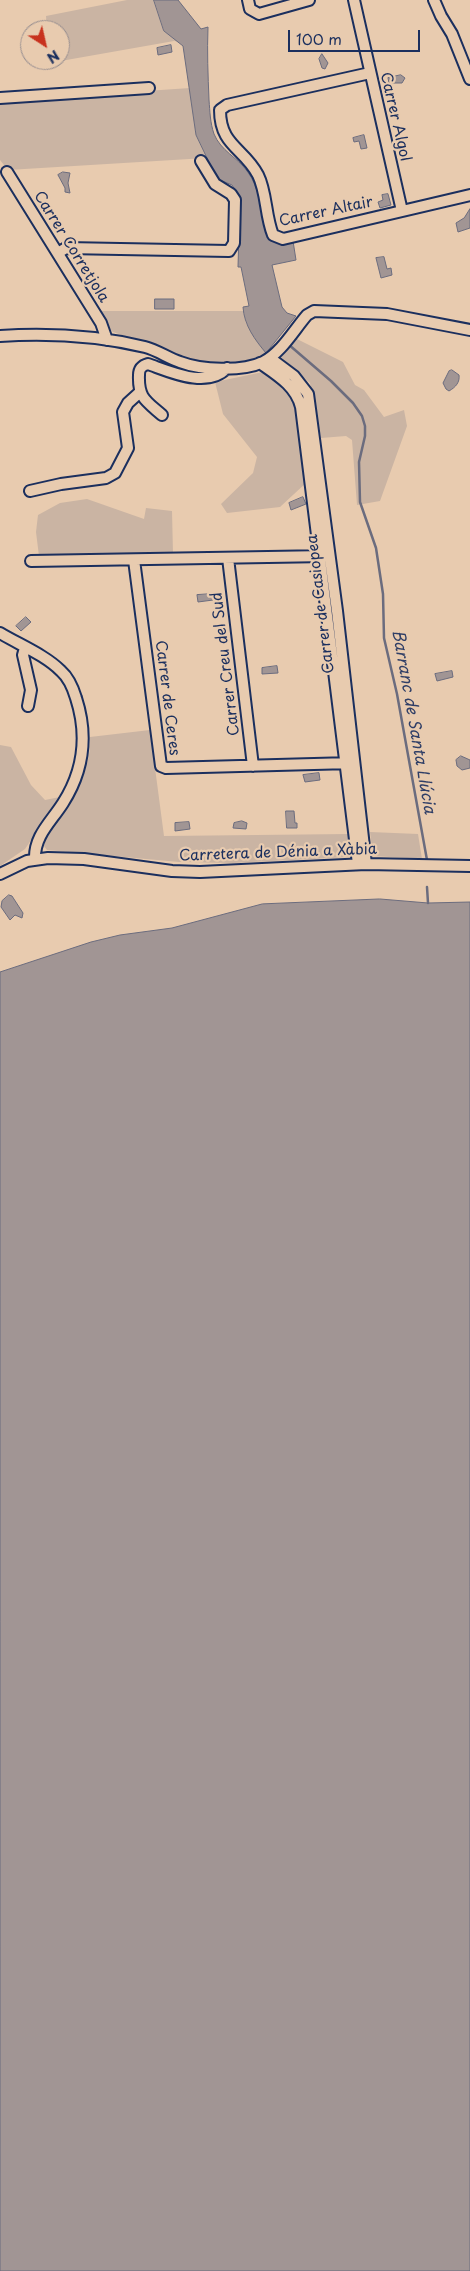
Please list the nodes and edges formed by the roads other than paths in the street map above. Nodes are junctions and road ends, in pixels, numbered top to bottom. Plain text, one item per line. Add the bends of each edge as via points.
1 (248, 0) edge
2 (309, 0) edge
3 (354, 0) edge
4 (434, 0) edge
5 (370, 73) junction
6 (470, 80) edge
7 (149, 88) dead end
8 (0, 98) edge
9 (201, 161) dead end
10 (7, 172) dead end
11 (470, 195) edge
12 (402, 211) junction
13 (58, 253) junction
14 (470, 330) edge
15 (0, 336) edge
16 (107, 340) junction
17 (272, 356) junction
18 (260, 363) junction
19 (227, 368) junction
20 (139, 393) junction
21 (162, 415) dead end
22 (30, 492) dead end
23 (325, 556) junction
24 (228, 558) junction
25 (134, 560) junction
26 (31, 561) dead end
27 (0, 633) edge
28 (25, 648) junction
29 (28, 706) dead end
30 (350, 763) junction
31 (253, 766) junction
32 (35, 859) junction
33 (362, 864) junction
34 (470, 866) edge
35 (0, 874) edge

1 - 2 street via 250,9 256,14
3 - 5 street, Carrer Algol
4 - 6 street
5 - 12 street, Carrer Algol
5 - 12 street, Carrer Altair via 227,105 220,110 222,125 229,143 246,158 258,176 271,230 276,237 283,239
7 - 8 street
9 - 13 street via 215,184 235,200 234,243 229,250 66,248
10 - 13 street, Carrer Corretjola
11 - 12 street, Carrer Altair
13 - 16 street, Carrer Corretjola via 101,323
14 - 17 street via 387,314 319,310 307,315
15 - 16 street via 34,334
16 - 19 street via 146,347 181,363
17 - 18 street
17 - 23 street, Carrer de Casiopea via 308,394
18 - 19 street
18 - 23 street, Carrer de Casiopea via 287,383 299,398
19 - 20 street via 221,375 195,378 143,365 139,372
20 - 21 street
20 - 22 street via 128,402 123,412 128,448 115,473 106,478
23 - 24 street
23 - 30 street, Carrer de Casiopea
24 - 25 street
24 - 31 street, Carrer Creu del Sud
25 - 26 street
25 - 31 street, Carrer de Ceres via 161,766
27 - 28 street
28 - 29 street via 23,655 31,690
28 - 32 street via 55,666 66,677 80,710 84,735 75,779 37,841
30 - 31 street, Carrer de Ceres
30 - 33 street, Carrer de Casiopea
32 - 33 street, Carretera de Dénia a Xàbia via 84,859 200,872
32 - 35 street, Carretera de Dénia a Xàbia
33 - 34 street, Carretera de Dénia a Xàbia

